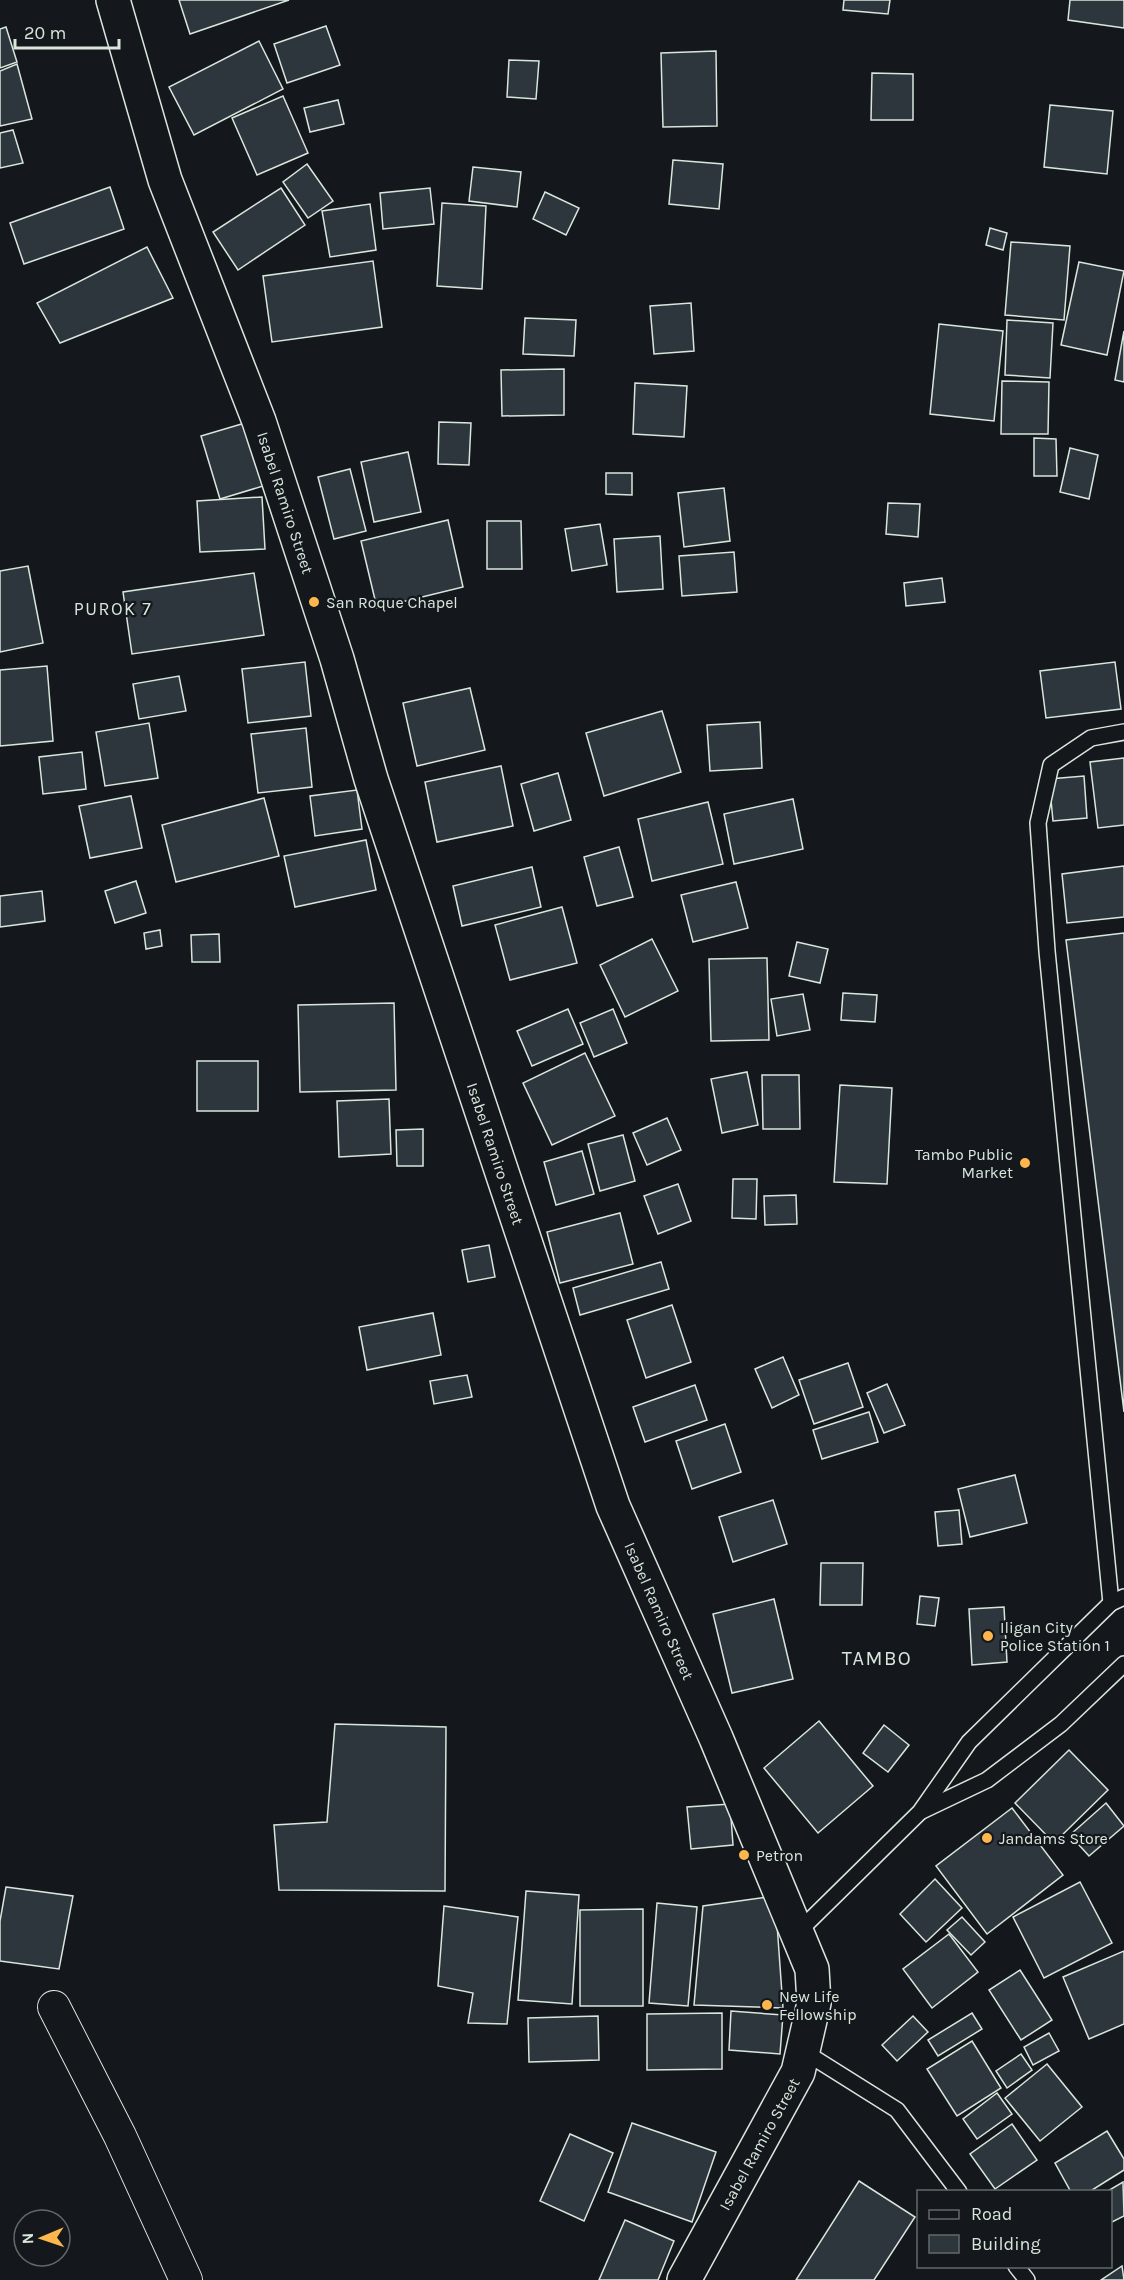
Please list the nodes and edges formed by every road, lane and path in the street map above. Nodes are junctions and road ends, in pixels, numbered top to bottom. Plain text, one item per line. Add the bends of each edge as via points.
1 (113, 0) edge
2 (1124, 732) edge
3 (1118, 1600) edge
4 (1124, 1664) edge
5 (920, 1812) junction
6 (797, 1933) junction
7 (54, 2007) dead end
8 (803, 2051) junction
9 (958, 2190) edge
10 (186, 2280) edge
11 (684, 2280) edge

1 - 6 street, Isabel Ramiro Street via 165,180 260,421 403,879 613,1506
2 - 3 lane via 1091,738 1051,765 1038,823 1047,951
3 - 5 lane via 969,1742
4 - 5 lane via 1060,1724 987,1780
5 - 6 lane
6 - 8 street, Isabel Ramiro Street via 812,1969 814,2003
7 - 10 street via 120,2136
8 - 9 lane via 897,2109
8 - 11 street, Isabel Ramiro Street via 798,2072

